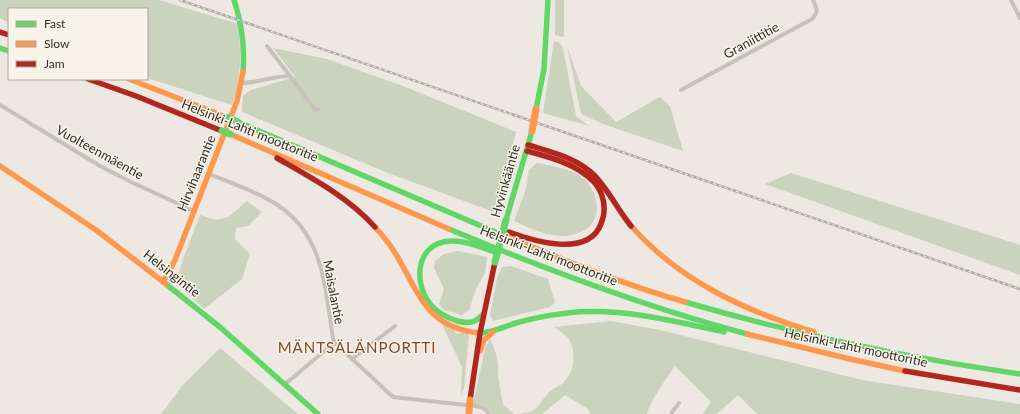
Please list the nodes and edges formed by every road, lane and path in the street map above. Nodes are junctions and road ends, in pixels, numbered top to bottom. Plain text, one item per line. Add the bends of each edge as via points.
1 (234, 0) edge
2 (548, 0) edge
3 (813, 0) edge
4 (1011, 0) edge
5 (1020, 18) edge
6 (267, 46) dead end
7 (290, 76) junction
8 (91, 80) edge
9 (132, 80) edge
10 (241, 83) junction
11 (681, 90) dead end
12 (0, 105) edge
13 (318, 110) dead end
14 (256, 144) junction
15 (528, 148) junction
16 (0, 166) edge
17 (209, 174) junction
18 (433, 205) junction
19 (194, 211) junction
20 (560, 274) junction
21 (164, 282) junction
22 (484, 313) junction
23 (396, 326) dead end
24 (500, 328) junction
25 (480, 333) junction
26 (335, 343) junction
27 (844, 343) junction
28 (798, 348) junction
29 (352, 359) junction
30 (474, 370) junction
31 (1020, 374) edge
32 (284, 385) junction
33 (1020, 390) edge
34 (679, 403) dead end
35 (468, 413) edge
36 (318, 414) edge
37 (489, 414) edge
38 (672, 414) edge

1 - 10 main road, Hirvihaarantie via 244,47
2 - 15 main road, Hyvinkääntie, bridge via 544,69
3 - 11 street, Graniittitie via 817,8 812,19
4 - 5 street
6 - 7 street
7 - 10 street
7 - 13 street via 315,110
8 - 14 main road, Helsinki-Lahti moottoritie, bridge
9 - 18 main road, Helsinki-Lahti moottoritie, bridge via 236,121
10 - 17 main road, Hirvihaarantie via 237,101
12 - 19 street, Vuolteenmäentie via 130,182
14 - 20 main road, Helsinki-Lahti moottoritie
14 - 25 main road via 328,187 368,218 397,255 430,311 441,320
15 - 18 main road via 567,164 588,176 597,187 604,204 604,213 599,228 587,239 572,244 540,242
15 - 22 main road, Hyvinkääntie, bridge via 506,220
15 - 27 main road via 565,158 591,172 640,236 668,262 706,289 748,310 830,336
16 - 21 main road, Helsingintie via 77,216
17 - 19 main road, Hirvihaarantie
17 - 26 street, Maisalantie via 277,204 300,224 312,242 320,265
18 - 27 main road, Helsinki-Lahti moottoritie via 553,255 646,289 732,315
19 - 21 main road, Hirvihaarantie
20 - 22 main road via 467,243 444,242 431,247 422,258 419,269 422,290 430,303 443,315 462,322 473,323
20 - 28 main road, Helsinki-Lahti moottoritie via 649,305
21 - 32 main road, Helsingintie
22 - 25 main road, Hyvinkääntie
23 - 29 street
24 - 25 main road
24 - 28 main road via 551,315 579,312 630,313
24 - 30 main road via 484,340
25 - 30 main road, Hyvinkääntie
26 - 29 street, Maisalantie
26 - 32 street
27 - 31 main road, Helsinki-Lahti moottoritie
28 - 33 main road, Helsinki-Lahti moottoritie via 918,374
29 - 37 street, Maisalantie via 393,397 475,406 484,408
30 - 35 main road, Hyvinkääntie, bridge
32 - 36 main road, Helsingintie
34 - 38 street

